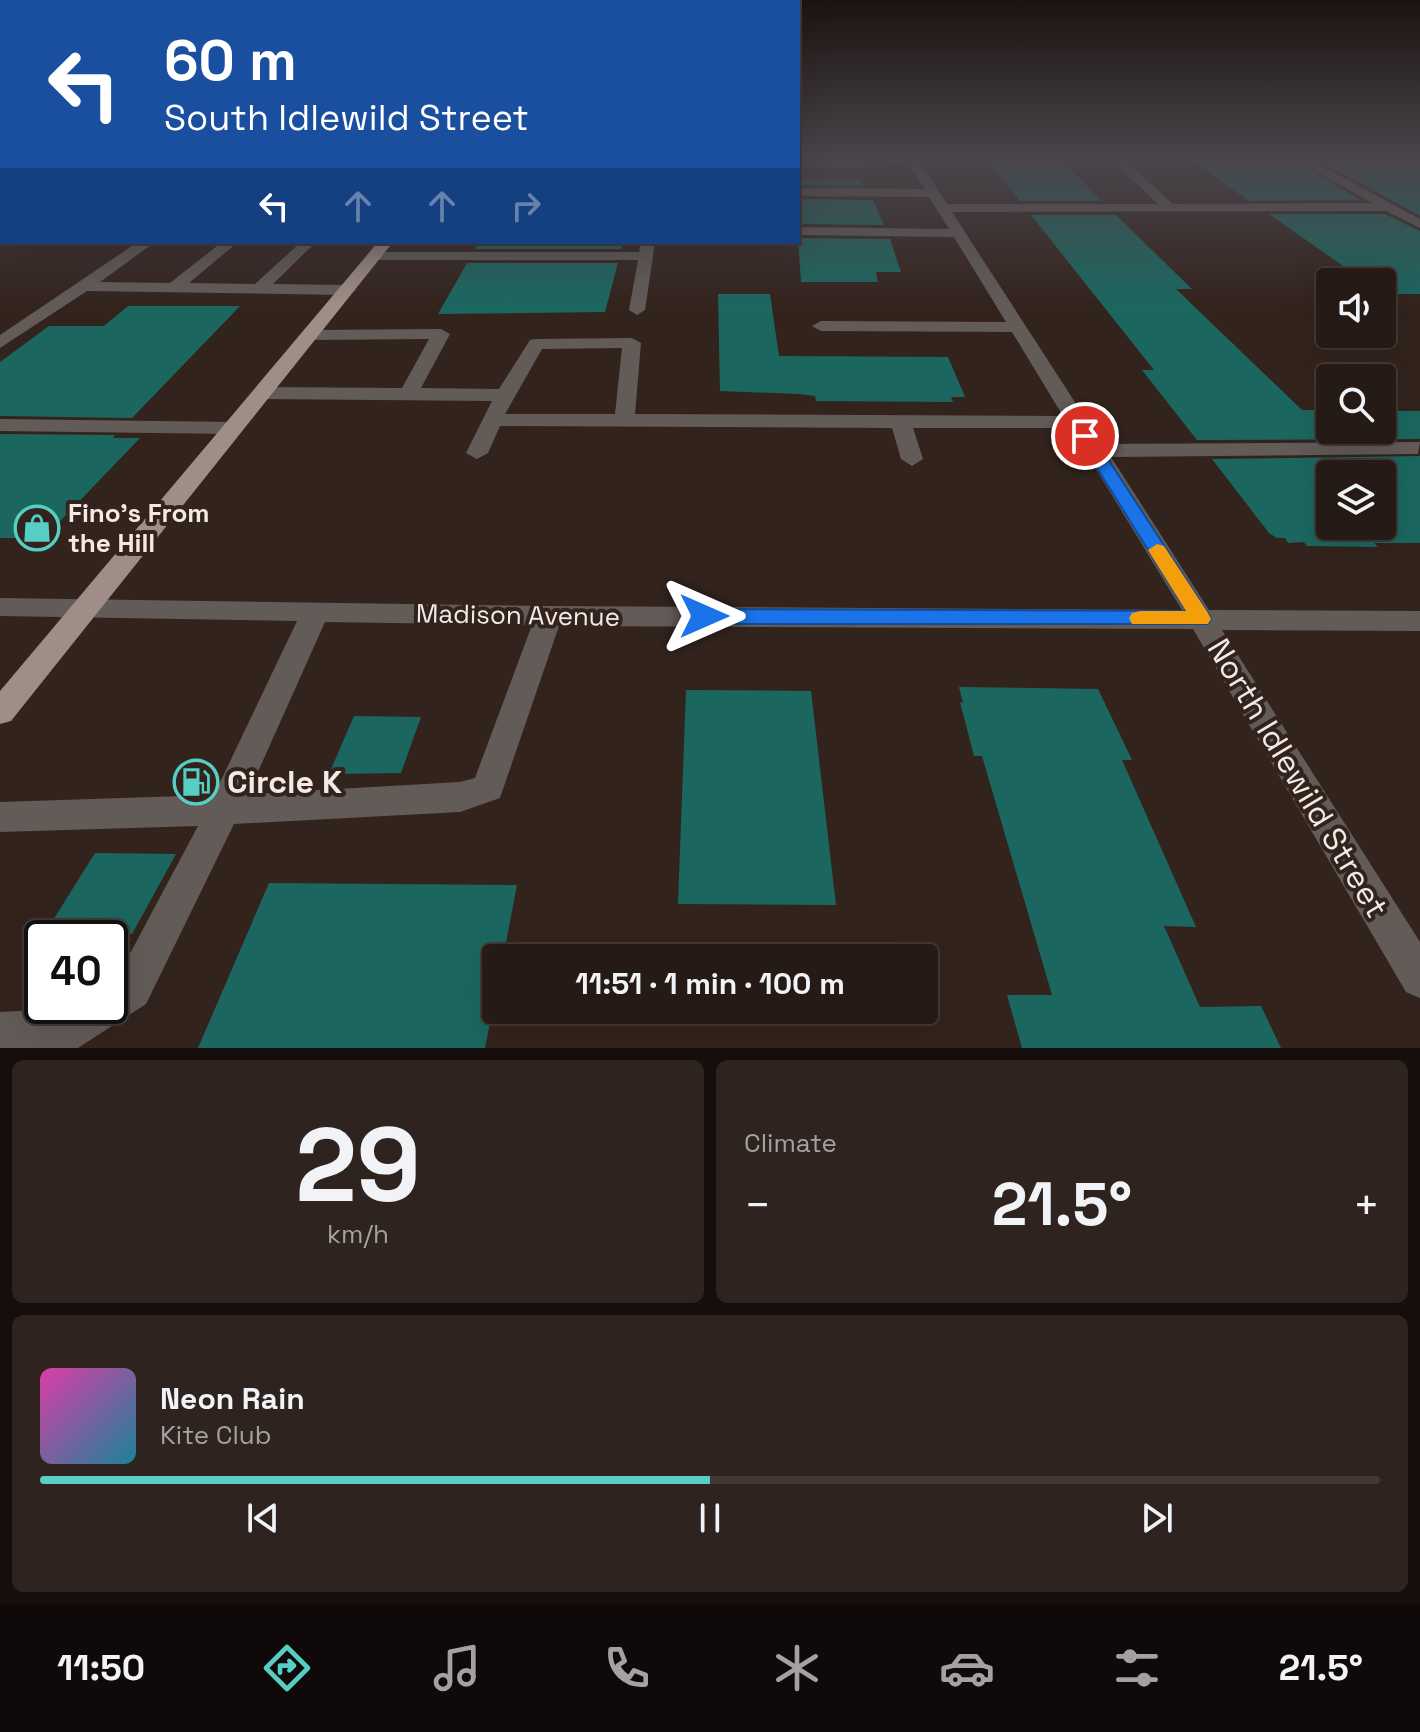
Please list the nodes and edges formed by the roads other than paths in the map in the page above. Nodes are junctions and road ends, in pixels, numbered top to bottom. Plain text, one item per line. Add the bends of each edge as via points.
1 (944, 208) edge
2 (1389, 208) edge
3 (1420, 224) edge
4 (800, 231) edge
5 (960, 233) junction
6 (145, 244) edge
7 (228, 244) edge
8 (307, 244) edge
9 (381, 249) edge
10 (646, 249) edge
11 (83, 286) junction
12 (174, 287) junction
13 (259, 289) junction
14 (348, 290) junction
15 (637, 310) dead end
16 (821, 326) dead end
17 (1018, 327) junction
18 (311, 335) junction
19 (0, 343) edge
20 (262, 393) junction
21 (409, 393) junction
22 (505, 395) junction
23 (492, 420) junction
24 (624, 421) junction
25 (901, 422) junction
26 (1076, 422) junction
27 (0, 425) edge
28 (234, 428) junction
29 (1418, 448) dead end
30 (1093, 451) junction
31 (477, 453) dead end
32 (912, 459) dead end
33 (0, 607) edge
34 (87, 607) junction
35 (315, 613) junction
36 (549, 616) junction
37 (1201, 619) junction
38 (1420, 621) edge
39 (0, 712) edge
40 (224, 810) junction
41 (0, 817) edge
42 (1420, 978) edge
43 (128, 993) edge
44 (81, 1024) edge
45 (0, 1033) edge

1 - 5 street, North Idlewild Street
2 - 3 street
4 - 5 street
5 - 17 street, North Idlewild Street
6 - 11 street
7 - 12 street
8 - 13 street
9 - 10 street
9 - 14 main road
10 - 15 street
11 - 12 street
11 - 19 street
12 - 13 street
13 - 14 street
14 - 18 main road
16 - 17 street
17 - 26 street, North Idlewild Street
18 - 20 main road
18 - 21 street via 441,334
20 - 21 street
20 - 28 main road
21 - 22 street
22 - 23 street
22 - 24 street via 536,344 632,343
23 - 24 street
23 - 31 street
24 - 25 street
25 - 26 street
25 - 32 street
26 - 30 street, North Idlewild Street
27 - 28 street
28 - 34 main road
29 - 30 street
30 - 37 street, North Idlewild Street
33 - 34 street, Madison Avenue
34 - 35 street, Madison Avenue
34 - 39 main road
35 - 36 street, Madison Avenue
35 - 40 street
36 - 37 street, Madison Avenue
36 - 40 street via 488,788 460,797
37 - 38 street, Madison Avenue
37 - 42 street, North Idlewild Street
40 - 41 street
40 - 43 street
44 - 45 street via 74,1029

